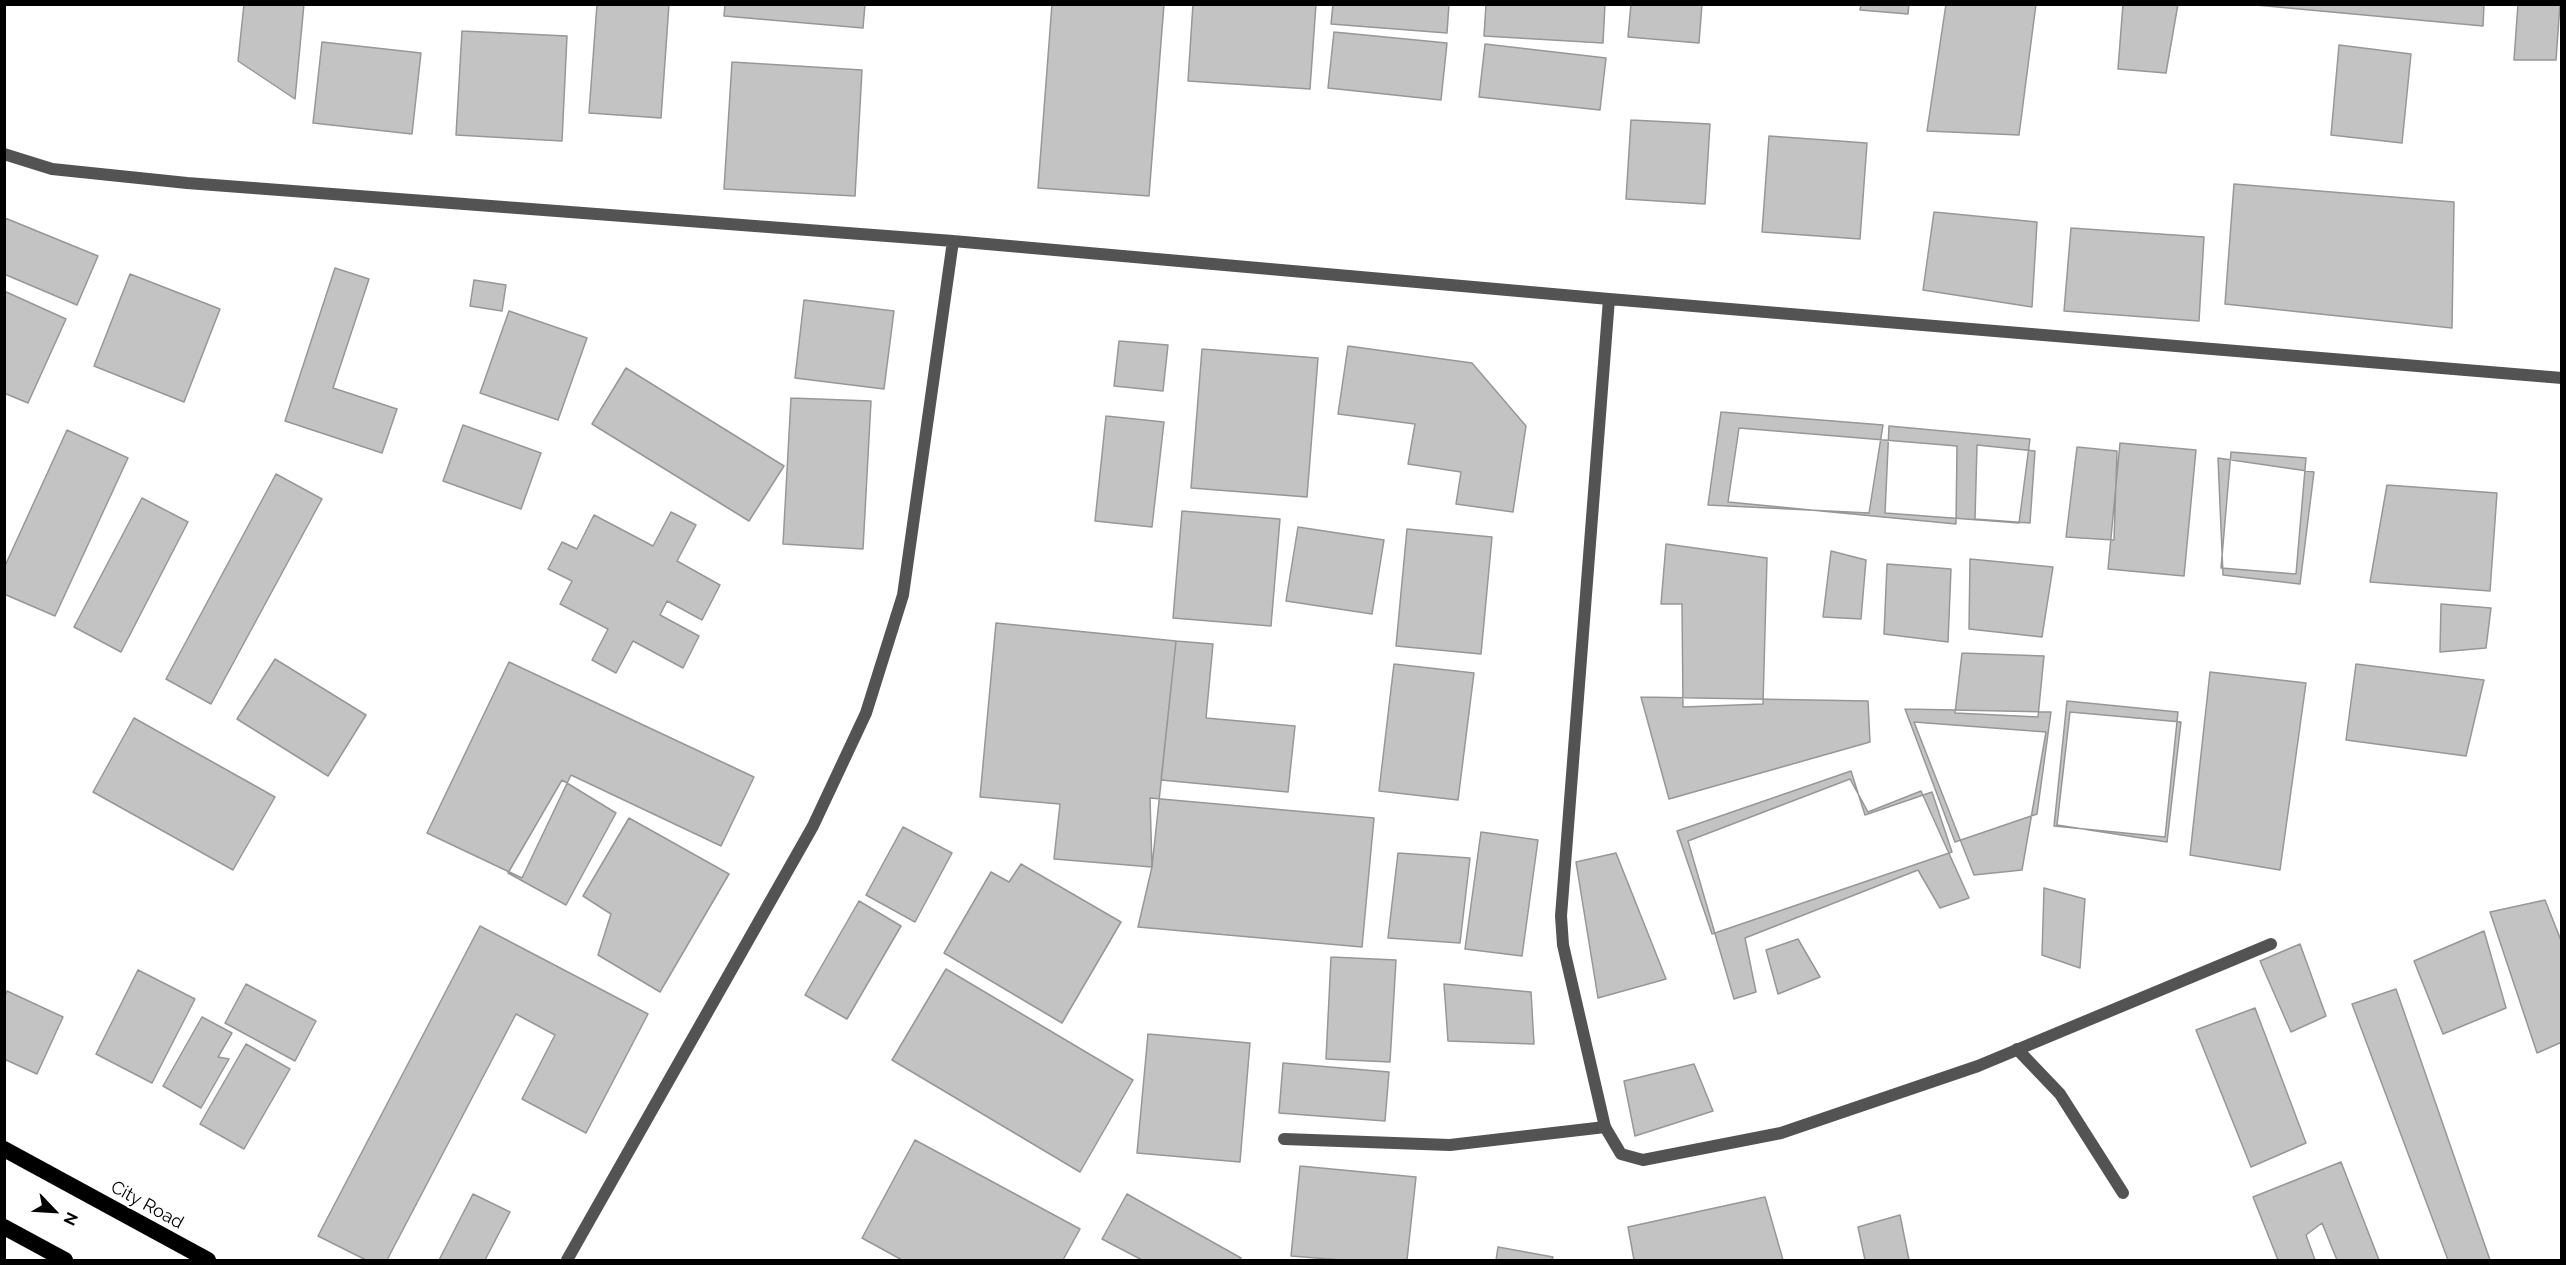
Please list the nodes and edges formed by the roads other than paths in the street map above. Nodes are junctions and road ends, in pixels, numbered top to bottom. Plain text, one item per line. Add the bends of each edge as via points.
1 (4, 154) edge
2 (953, 241) junction
3 (1609, 299) junction
4 (2562, 378) edge
5 (2271, 944) dead end
6 (2017, 1049) junction
7 (1605, 1127) junction
8 (1284, 1139) dead end
9 (4, 1149) edge
10 (2124, 1193) dead end
11 (4, 1227) edge
12 (65, 1260) edge
13 (208, 1260) edge
14 (567, 1260) edge

1 - 2 street via 52,169 187,183
2 - 3 street
2 - 14 street via 903,595 866,713 813,826
3 - 4 street
3 - 7 street via 1561,916 1563,945
5 - 6 street
6 - 7 street via 1781,1133 1643,1160 1621,1154
6 - 10 street via 2060,1094
7 - 8 street via 1450,1145
9 - 13 highway, City Road
11 - 12 highway

